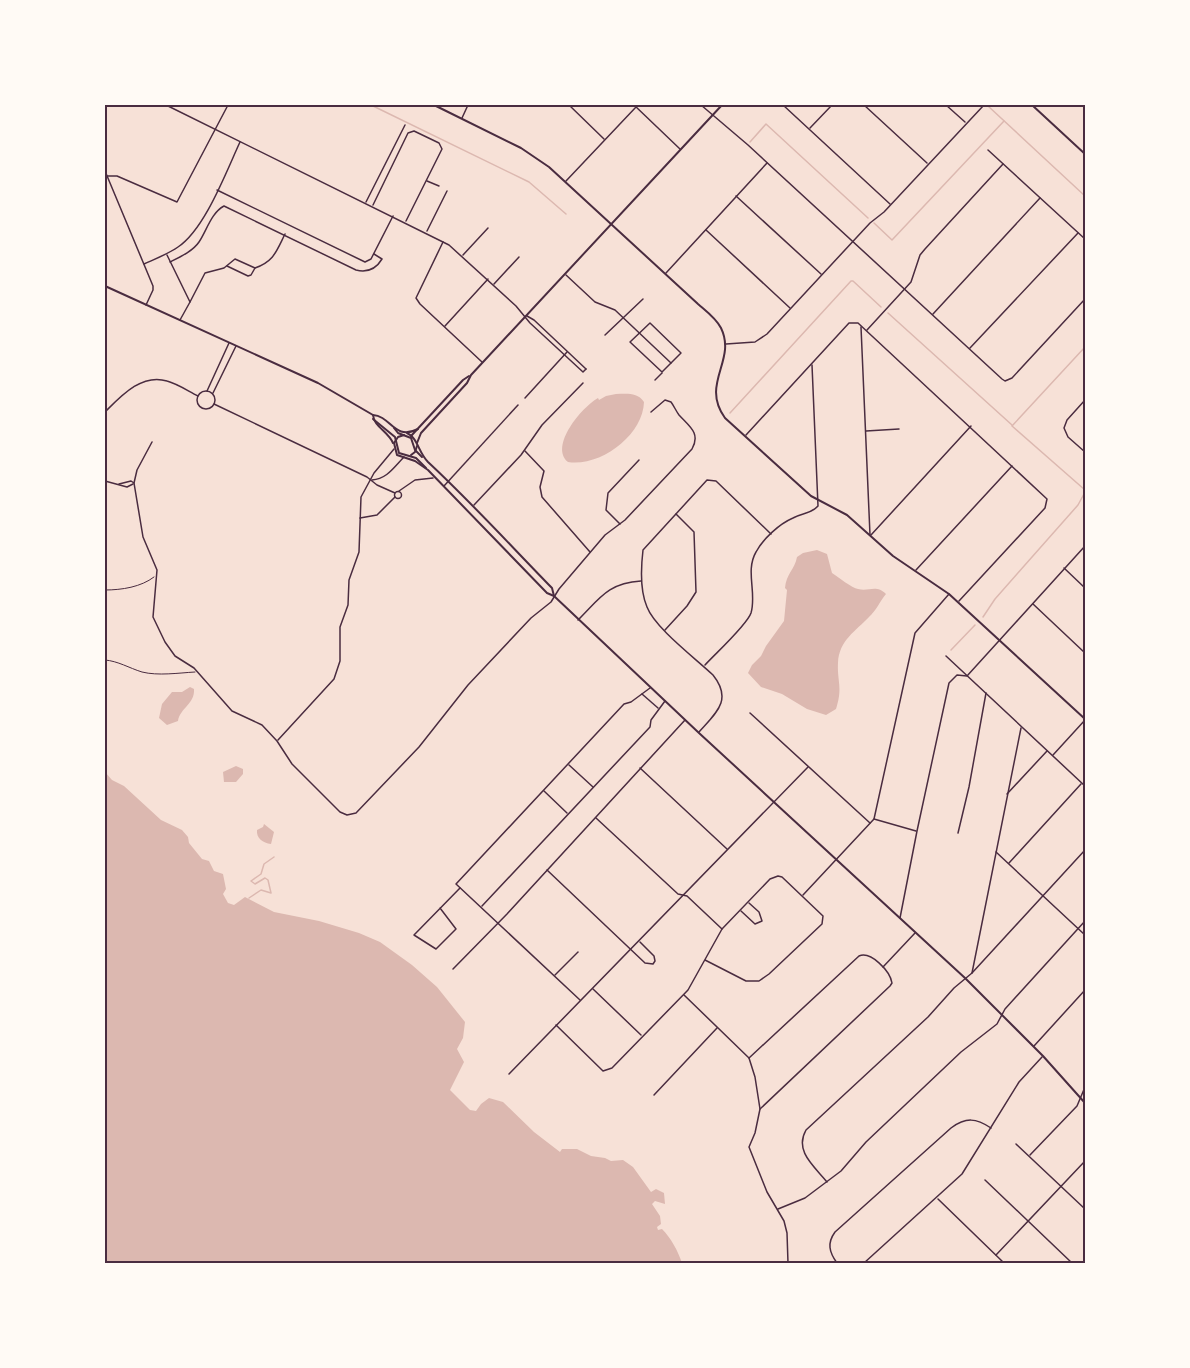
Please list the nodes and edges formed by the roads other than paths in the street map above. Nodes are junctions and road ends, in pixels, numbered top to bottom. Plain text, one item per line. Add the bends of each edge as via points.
1 (107, 105) edge
2 (167, 105) edge
3 (228, 105) edge
4 (434, 105) edge
5 (468, 105) edge
6 (568, 105) edge
7 (701, 105) edge
8 (722, 105) edge
9 (783, 105) edge
10 (832, 105) edge
11 (864, 105) edge
12 (946, 105) edge
13 (984, 105) edge
14 (1032, 105) edge
15 (635, 106) edge
16 (105, 110) edge
17 (712, 115) junction
18 (462, 118) junction
19 (966, 123) junction
20 (405, 125) dead end
21 (215, 129) junction
22 (809, 129) junction
23 (605, 140) junction
24 (240, 141) junction
25 (680, 149) junction
26 (988, 150) dead end
27 (1085, 154) edge
28 (767, 162) junction
29 (928, 164) junction
30 (1004, 164) junction
31 (105, 171) edge
32 (107, 176) junction
33 (427, 180) junction
34 (566, 182) junction
35 (439, 186) dead end
36 (217, 190) junction
37 (447, 191) dead end
38 (736, 196) junction
39 (1040, 198) junction
40 (366, 203) junction
41 (890, 205) junction
42 (372, 206) junction
43 (393, 216) junction
44 (406, 222) junction
45 (611, 224) junction
46 (488, 228) dead end
47 (706, 230) junction
48 (426, 232) junction
49 (1078, 232) junction
50 (285, 234) junction
51 (1085, 239) edge
52 (443, 241) junction
53 (853, 241) junction
54 (166, 254) junction
55 (374, 254) junction
56 (462, 256) junction
57 (519, 257) dead end
58 (170, 262) junction
59 (144, 264) junction
60 (227, 266) junction
61 (255, 268) junction
62 (666, 273) junction
63 (565, 274) junction
64 (822, 274) junction
65 (488, 279) junction
66 (493, 284) junction
67 (105, 286) edge
68 (905, 290) junction
69 (643, 299) dead end
70 (1085, 299) edge
71 (190, 302) junction
72 (146, 305) junction
73 (791, 308) junction
74 (933, 315) junction
75 (526, 316) junction
76 (623, 318) junction
77 (180, 320) junction
78 (861, 326) junction
79 (444, 327) junction
80 (866, 330) junction
81 (640, 333) junction
82 (605, 335) dead end
83 (230, 343) junction
84 (726, 344) junction
85 (236, 346) junction
86 (970, 349) junction
87 (568, 351) junction
88 (564, 355) junction
89 (483, 362) junction
90 (671, 363) junction
91 (812, 364) junction
92 (216, 372) junction
93 (662, 372) junction
94 (222, 375) junction
95 (471, 375) junction
96 (655, 380) dead end
97 (583, 383) dead end
98 (207, 391) junction
99 (212, 394) junction
100 (198, 396) junction
101 (525, 398) dead end
102 (1085, 400) edge
103 (214, 404) junction
104 (518, 405) dead end
105 (105, 412) edge
106 (651, 412) dead end
107 (373, 415) junction
108 (373, 419) junction
109 (971, 426) junction
110 (394, 428) junction
111 (418, 429) junction
112 (899, 429) dead end
113 (865, 431) junction
114 (404, 435) junction
115 (410, 435) junction
116 (746, 436) junction
117 (396, 439) junction
118 (152, 442) dead end
119 (394, 443) junction
120 (417, 445) junction
121 (394, 448) junction
122 (525, 450) junction
123 (415, 451) junction
124 (1085, 452) edge
125 (406, 457) junction
126 (422, 457) junction
127 (639, 460) dead end
128 (1012, 465) junction
129 (435, 477) junction
130 (371, 480) junction
131 (105, 481) edge
132 (448, 481) junction
133 (134, 483) junction
134 (118, 485) junction
135 (444, 486) junction
136 (399, 491) junction
137 (395, 493) junction
138 (395, 497) junction
139 (817, 500) junction
140 (474, 506) junction
141 (675, 513) junction
142 (359, 518) junction
143 (621, 524) junction
144 (771, 534) junction
145 (870, 536) junction
146 (1085, 546) edge
147 (512, 547) junction
148 (507, 551) junction
149 (590, 552) junction
150 (1064, 568) junction
151 (916, 571) junction
152 (157, 576) junction
153 (642, 580) junction
154 (1085, 588) edge
155 (105, 590) edge
156 (949, 594) junction
157 (554, 596) junction
158 (959, 602) junction
159 (1033, 604) junction
160 (578, 620) junction
161 (665, 630) junction
162 (1000, 640) junction
163 (1085, 653) edge
164 (946, 656) dead end
165 (105, 660) edge
166 (704, 666) junction
167 (197, 671) junction
168 (967, 676) junction
169 (650, 688) junction
170 (986, 693) junction
171 (642, 694) junction
172 (665, 701) junction
173 (659, 709) junction
174 (750, 713) dead end
175 (685, 720) junction
176 (1085, 720) edge
177 (1021, 728) junction
178 (699, 733) junction
179 (277, 741) junction
180 (1047, 751) junction
181 (1052, 756) junction
182 (568, 764) junction
183 (808, 767) junction
184 (640, 768) junction
185 (1082, 783) junction
186 (1085, 786) edge
187 (593, 788) junction
188 (543, 791) junction
189 (1007, 795) junction
190 (775, 802) junction
191 (568, 814) junction
192 (596, 817) junction
193 (874, 819) junction
194 (870, 824) junction
195 (917, 831) junction
196 (958, 833) dead end
197 (728, 849) junction
198 (1085, 850) edge
199 (995, 851) junction
200 (836, 859) junction
201 (1009, 863) junction
202 (547, 870) junction
203 (460, 887) junction
204 (683, 895) junction
205 (803, 895) junction
206 (1043, 896) junction
207 (748, 902) junction
208 (481, 907) junction
209 (440, 908) junction
210 (740, 911) junction
211 (900, 919) junction
212 (1085, 921) edge
213 (497, 922) junction
214 (722, 929) junction
215 (1078, 929) junction
216 (915, 933) junction
217 (1085, 935) edge
218 (639, 941) junction
219 (631, 949) junction
220 (578, 952) dead end
221 (705, 960) junction
222 (882, 967) junction
223 (453, 969) dead end
224 (972, 973) junction
225 (554, 976) junction
226 (965, 978) junction
227 (592, 988) junction
228 (1085, 990) edge
229 (683, 995) junction
230 (580, 1000) junction
231 (1002, 1014) junction
232 (556, 1025) junction
233 (718, 1027) junction
234 (642, 1036) junction
235 (1034, 1046) junction
236 (1043, 1056) junction
237 (749, 1058) junction
238 (509, 1074) dead end
239 (1085, 1087) edge
240 (654, 1095) dead end
241 (1080, 1098) junction
242 (1085, 1103) edge
243 (759, 1109) junction
244 (991, 1128) junction
245 (1016, 1144) dead end
246 (1029, 1156) junction
247 (1085, 1161) edge
248 (985, 1180) dead end
249 (827, 1182) junction
250 (1061, 1186) junction
251 (937, 1198) junction
252 (778, 1209) junction
253 (1085, 1209) edge
254 (1028, 1221) junction
255 (996, 1255) junction
256 (788, 1263) edge
257 (837, 1263) edge
258 (864, 1263) edge
259 (1004, 1263) edge
260 (1072, 1263) edge

1 - 16 street
2 - 21 street
3 - 21 street
4 - 18 main road
5 - 18 street
6 - 23 street
7 - 17 street
8 - 17 main road
9 - 22 street
10 - 22 street
11 - 29 street
12 - 19 street
13 - 19 street
14 - 27 main road
15 - 23 street
15 - 25 street
17 - 25 main road
17 - 28 street
18 - 34 main road via 529,152
19 - 29 street
20 - 40 street
21 - 24 street
21 - 32 street via 175,203 117,176
22 - 41 street
23 - 34 street
24 - 36 street
24 - 40 street
25 - 45 main road
26 - 30 street
28 - 38 street
28 - 53 street
29 - 41 street
30 - 39 street
30 - 68 street via 920,255
31 - 32 street
32 - 59 street
33 - 35 street
33 - 42 street via 441,146 410,131
33 - 44 street
34 - 45 main road
36 - 54 street via 193,233
36 - 55 street via 361,261 369,261
37 - 48 street
38 - 47 street
38 - 64 street
39 - 49 street
39 - 74 street
40 - 42 street
41 - 53 street
42 - 43 street
43 - 44 street
43 - 55 street
44 - 48 street
45 - 62 main road
45 - 63 main road
46 - 56 street
47 - 62 street
47 - 73 street
48 - 52 street
49 - 51 street
49 - 86 street
50 - 55 street via 362,271 372,270 380,262 382,259
50 - 58 street via 224,206 208,223 197,244
50 - 61 street via 271,260
52 - 56 street
52 - 79 street via 416,298
53 - 64 street
53 - 68 street
54 - 58 street
54 - 59 street
56 - 65 street
57 - 66 street
58 - 71 street
59 - 72 street via 153,286
60 - 61 street via 238,258
60 - 61 street via 248,276
60 - 71 street via 205,273
62 - 84 main road via 718,323
63 - 75 main road
63 - 76 street via 595,302 611,307
64 - 73 street
65 - 66 street
65 - 79 street
66 - 75 street
67 - 72 main road
68 - 74 street
68 - 80 street
69 - 76 street
70 - 86 street via 1012,378 1005,381
71 - 77 street
72 - 77 main road
73 - 84 street via 761,338
74 - 86 street
75 - 87 street
75 - 88 street
75 - 89 main road
76 - 81 street
76 - 82 street
77 - 83 main road
78 - 80 street
78 - 91 street via 849,323
78 - 113 street
79 - 89 street
80 - 109 street
81 - 90 street
81 - 90 street via 650,323 681,352
81 - 93 street via 630,342
83 - 85 main road
83 - 92 street
84 - 116 main road via 716,397 725,418
85 - 94 street
85 - 107 main road via 338,393
87 - 88 street
87 - 88 street via 586,369 583,372
88 - 101 street
89 - 95 main road
90 - 93 street
91 - 116 street
91 - 139 street
92 - 94 street
92 - 98 street
93 - 96 street
94 - 99 street
95 - 111 main road
95 - 120 main road via 420,434
97 - 122 street via 542,425
98 - 99 street
98 - 100 street
99 - 103 street
100 - 103 street via 202,408
100 - 105 street via 168,381 149,380 133,387
102 - 124 street via 1064,428
103 - 130 street
104 - 132 street
106 - 143 street via 665,400 671,402 692,427 695,444
107 - 108 main road
107 - 110 main road
108 - 117 main road
108 - 119 main road
109 - 128 street
109 - 145 street
110 - 114 main road
110 - 115 main road
111 - 115 main road
111 - 115 main road
112 - 113 street
113 - 145 street
114 - 115 main road
114 - 117 main road
115 - 120 main road
115 - 123 main road
116 - 139 main road
117 - 119 main road
117 - 125 main road via 398,451
118 - 133 street
119 - 121 main road
120 - 123 main road
120 - 126 main road
121 - 125 main road via 397,455
121 - 130 street
122 - 140 street
122 - 149 street via 544,471 542,498
123 - 125 main road
123 - 126 main road
125 - 129 main road
125 - 130 street via 379,480
126 - 132 main road
127 - 143 street via 606,496 606,510
128 - 151 street
128 - 158 street via 1045,496 1045,508
129 - 135 main road
129 - 136 street via 415,480
130 - 137 street
130 - 142 street via 361,497
131 - 134 street
132 - 135 street
132 - 140 main road
133 - 134 street
133 - 134 street via 127,487
133 - 152 street via 143,537
135 - 148 main road
136 - 137 street
136 - 138 street via 401,497
137 - 138 street
138 - 142 street via 377,515
139 - 144 street via 814,510 788,520
139 - 145 main road via 847,515
140 - 147 main road
141 - 144 street via 707,480 716,481
141 - 153 street via 643,550
141 - 161 street via 694,532 697,585 692,599
142 - 179 street via 359,552 350,574 348,605 340,627 338,670
143 - 149 street
144 - 166 street via 752,560 749,618
145 - 151 main road
146 - 150 street
147 - 148 main road
147 - 157 main road via 552,588
148 - 157 main road
149 - 157 street
150 - 154 street
150 - 159 street
151 - 156 main road
152 - 155 lane via 135,586
152 - 167 street via 155,623 171,651
153 - 160 street via 612,588
153 - 161 street via 647,608
156 - 158 main road
156 - 193 street via 915,633
157 - 160 main road
157 - 179 street via 468,685 420,747 354,814 344,814 323,796
158 - 162 main road
159 - 162 street
159 - 163 street
160 - 169 main road
161 - 166 street
162 - 168 street
162 - 176 main road
164 - 168 street
165 - 167 lane via 154,674
166 - 178 street via 718,681 723,694 718,710
167 - 179 street via 232,711 261,723
168 - 170 street
168 - 195 street via 957,675 949,683
169 - 171 street
169 - 172 main road
170 - 177 street
170 - 196 street
171 - 173 street
171 - 182 street via 624,704
172 - 173 street
172 - 175 main road
173 - 187 street via 650,727
174 - 183 street
175 - 178 main road
175 - 184 street
176 - 181 street
177 - 180 street
177 - 189 street
178 - 190 main road
180 - 181 street
180 - 189 street
181 - 185 street
182 - 187 street
182 - 188 street
183 - 190 street
183 - 194 street
184 - 192 street
184 - 197 street
185 - 186 street
185 - 201 street
187 - 191 street
188 - 191 street
188 - 203 street via 456,884
189 - 199 street
190 - 197 street
190 - 200 main road
191 - 208 street
192 - 202 street
192 - 204 street
193 - 194 street
193 - 195 street
194 - 200 street
195 - 211 street
197 - 204 street
198 - 206 street
199 - 201 street
199 - 224 street
200 - 205 street
200 - 211 main road
201 - 206 street
202 - 213 street
202 - 219 street
203 - 208 street
203 - 209 street
204 - 214 street
204 - 218 street
205 - 207 street via 778,876
205 - 221 street via 822,913 822,924 765,978 746,981
206 - 215 street
206 - 224 street
207 - 210 street
207 - 210 street via 762,921 755,924
208 - 213 street
209 - 209 street via 414,935 436,950 456,929
210 - 214 street
211 - 216 main road
212 - 215 street
213 - 223 street
213 - 225 street
214 - 221 street
215 - 217 street
215 - 231 street
216 - 222 street
216 - 226 main road
218 - 219 street
218 - 219 street via 654,956 654,963 645,963
219 - 227 street
220 - 225 street
221 - 229 street
222 - 237 street via 867,954 859,956
222 - 243 street via 892,979 890,986
224 - 226 street
225 - 230 street
226 - 231 main road
226 - 249 street via 806,1130 802,1142 805,1155
227 - 230 street
227 - 234 street
228 - 235 street
229 - 233 street
229 - 234 street
230 - 232 street
231 - 235 main road
231 - 249 street via 997,1024 961,1052
232 - 234 street via 603,1071 612,1068
232 - 238 street
233 - 237 street
233 - 240 street
235 - 236 main road
236 - 241 main road
236 - 244 street via 1019,1082
237 - 243 street
239 - 241 street
241 - 242 main road
241 - 246 street via 1077,1106
243 - 252 street via 749,1147
244 - 251 street via 962,1174
244 - 257 street via 971,1119 951,1128 835,1232 829,1248
245 - 246 street
246 - 250 street
247 - 250 street
248 - 254 street
249 - 252 street via 805,1198
250 - 253 street
250 - 254 street
251 - 255 street
251 - 258 street
252 - 256 street via 787,1233
254 - 255 street
254 - 260 street
255 - 259 street

